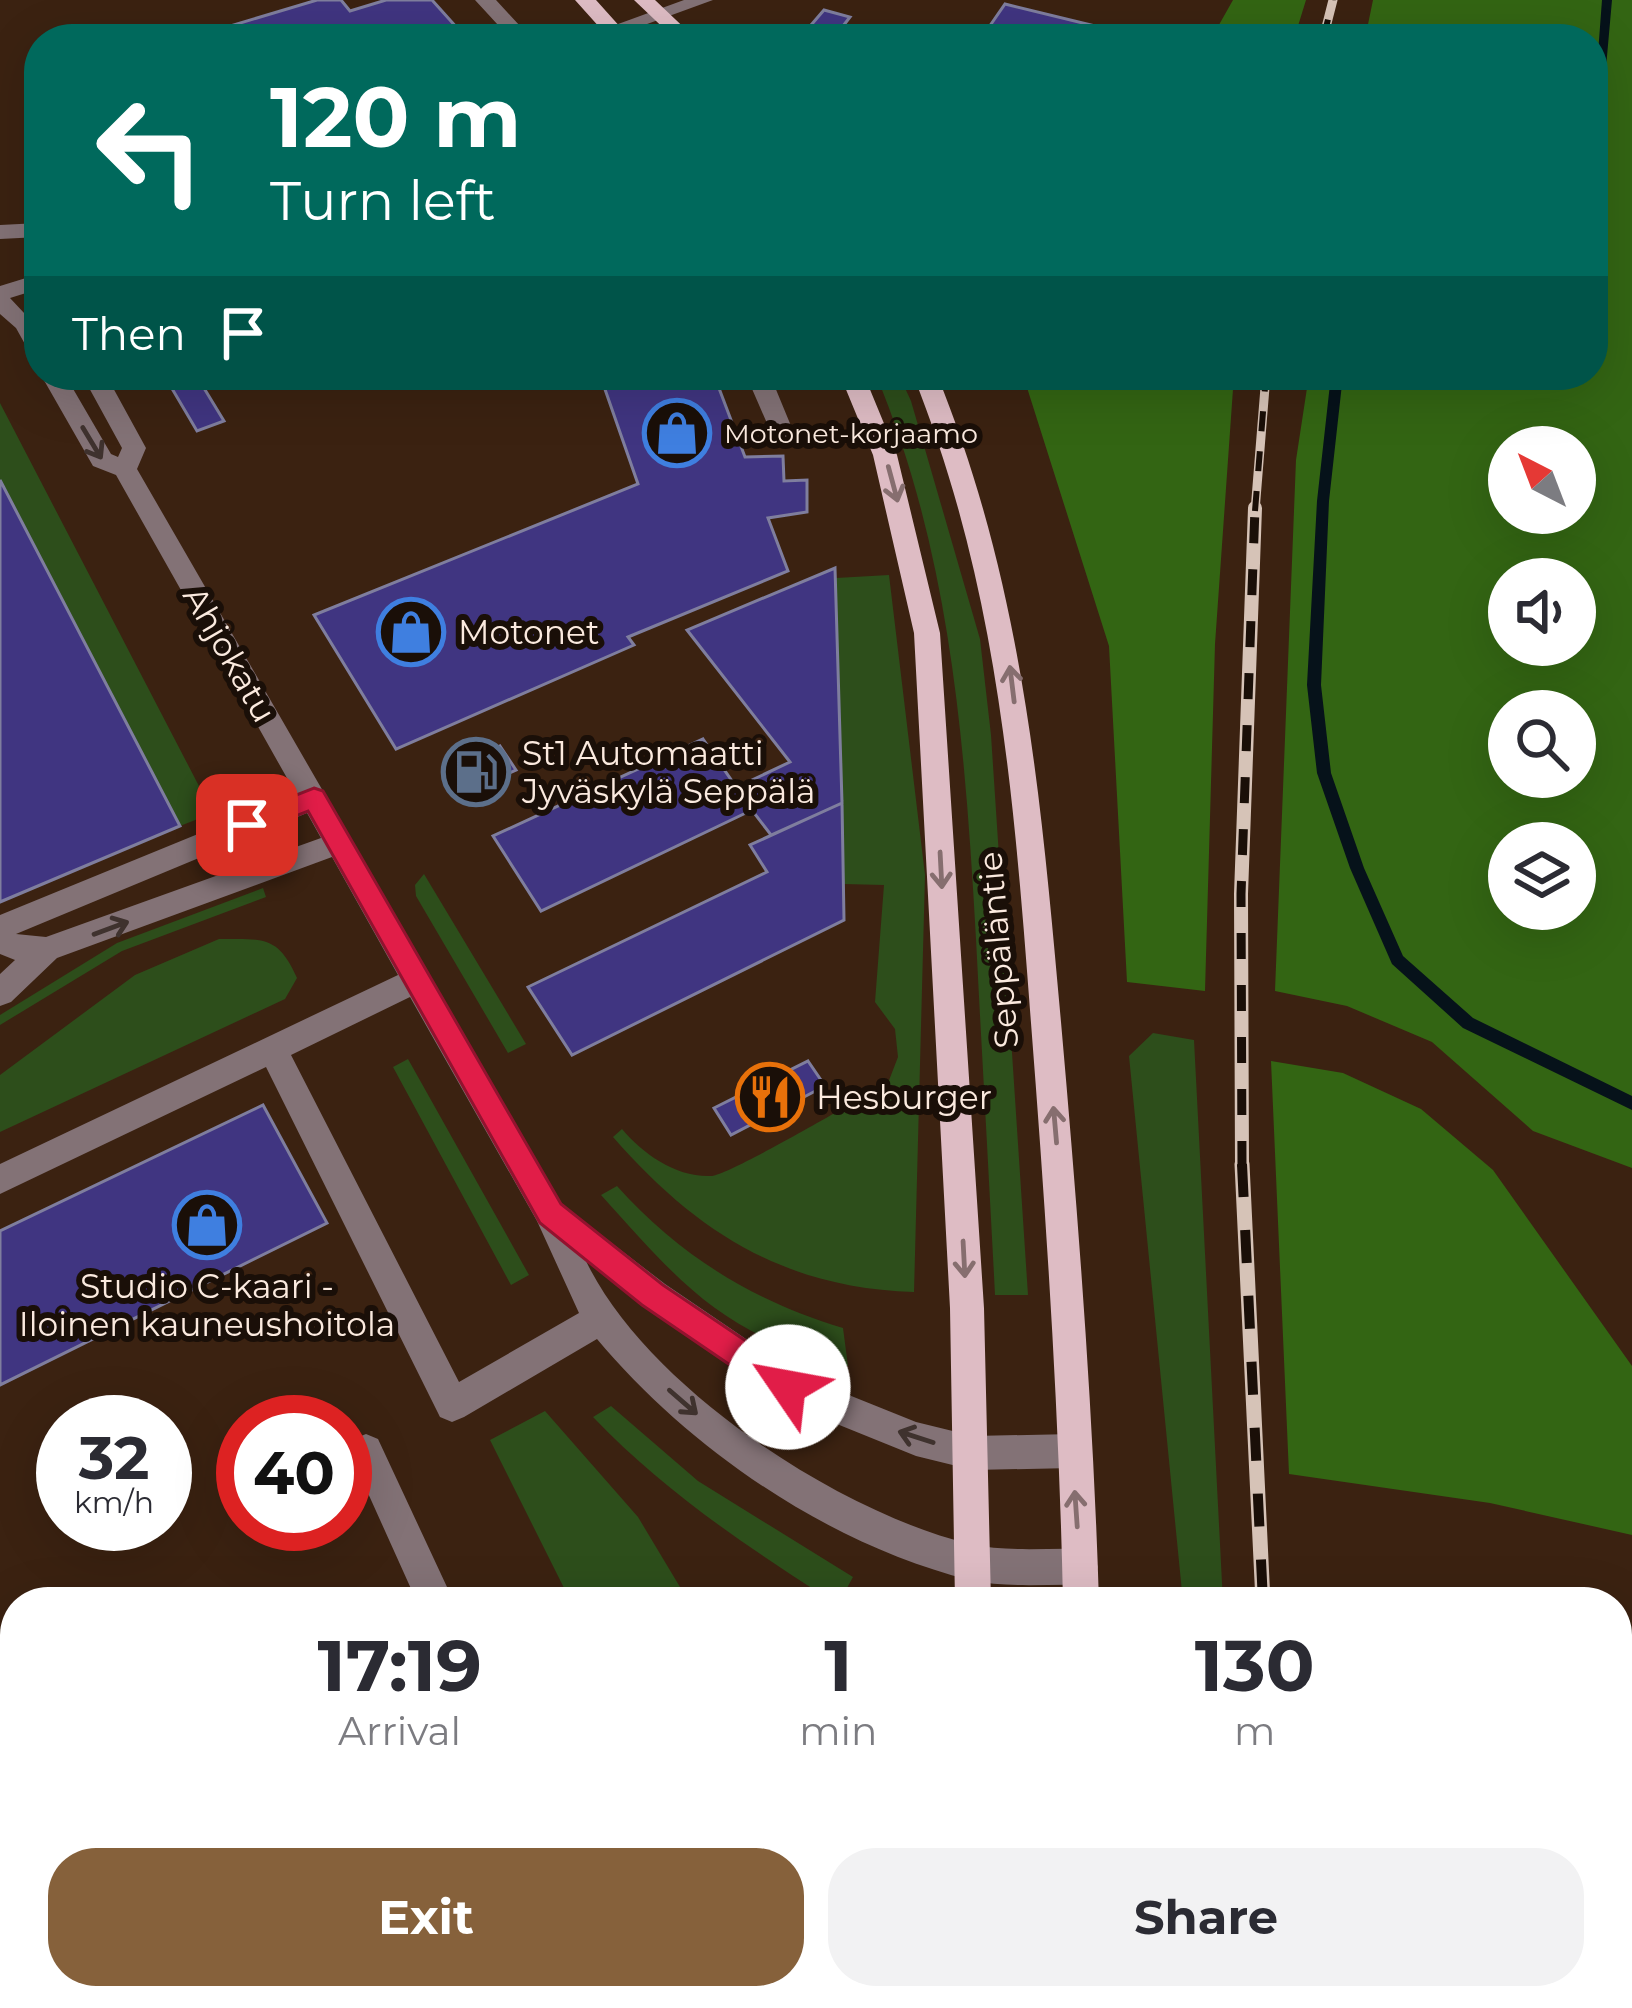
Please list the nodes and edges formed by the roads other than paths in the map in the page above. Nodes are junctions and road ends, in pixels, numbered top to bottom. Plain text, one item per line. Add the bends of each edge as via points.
1 (485, 0) edge
2 (585, 0) edge
3 (704, 0) edge
4 (651, 7) edge
5 (508, 24) edge
6 (607, 24) edge
7 (0, 298) edge
8 (24, 323) edge
9 (62, 390) edge
10 (102, 390) edge
11 (764, 390) edge
12 (858, 390) edge
13 (930, 390) edge
14 (784, 437) dead end
15 (125, 470) junction
16 (314, 798) junction
17 (338, 843) junction
18 (0, 928) edge
19 (0, 940) edge
20 (47, 949) junction
21 (414, 981) junction
22 (0, 994) edge
23 (272, 1048) junction
24 (0, 1180) edge
25 (550, 1214) junction
26 (601, 1319) junction
27 (1072, 1451) junction
28 (973, 1453) junction
29 (372, 1463) edge
30 (973, 1562) junction
31 (1081, 1585) edge
32 (429, 1587) edge
33 (974, 1587) edge

1 - 5 street
2 - 6 main road
3 - 4 street
7 - 8 street
9 -> 15 street, Ahjokatu via 102,460
10 - 15 street, Ahjokatu via 134,448
11 - 14 street
12 -> 28 main road, Seppäläntie via 885,455 927,633
27 -> 13 main road, Seppäläntie via 1052,1094 1007,645 977,518
15 - 16 street, Ahjokatu
16 - 17 street, Ahjokatu
16 - 18 street
20 -> 17 street
17 - 21 street, Ahjokatu
19 - 20 street via 20,950
20 - 22 street
21 - 23 street
21 - 25 street, Ahjokatu
23 - 24 street
23 - 26 street via 452,1405
25 - 26 street, Ahjokatu
28 -> 25 street, Ahjokatu via 788,1387
26 -> 30 street, Ahjokatu via 703,1420 782,1473 871,1526
27 - 28 street, Ahjokatu
31 -> 27 main road, Seppäläntie
28 - 30 main road, Seppäläntie
29 - 32 street
30 - 31 street, Ahjokatu
30 - 33 main road, Seppäläntie

